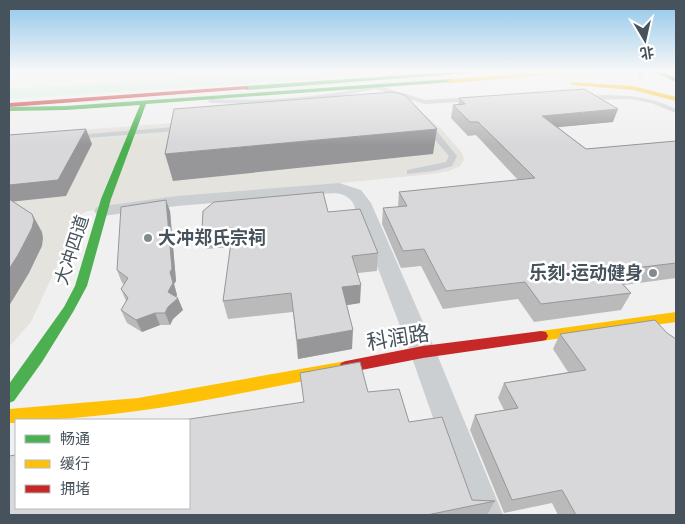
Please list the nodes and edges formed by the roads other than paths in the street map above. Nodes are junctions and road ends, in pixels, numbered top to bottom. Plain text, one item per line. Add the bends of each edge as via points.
1 (75, 95) edge
2 (145, 95) edge
3 (242, 95) edge
4 (405, 95) edge
5 (485, 98) edge
6 (571, 98) edge
7 (9, 100) edge
8 (144, 102) junction
9 (9, 105) edge
10 (9, 109) edge
11 (676, 111) edge
12 (421, 119) edge
13 (198, 127) edge
14 (132, 132) junction
15 (65, 137) edge
16 (410, 172) dead end
17 (103, 211) junction
18 (676, 317) edge
19 (423, 352) junction
20 (9, 396) edge
21 (9, 416) edge
22 (485, 515) edge

1 - 7 main road
2 - 9 main road
3 - 8 main road
4 - 5 lane via 425,102
6 - 11 lane via 630,96
8 - 10 main road
8 - 14 main road, 大冲四道
12 - 16 lane via 453,156 448,164
13 - 14 lane
14 - 15 lane
14 - 17 main road, 大冲四道
17 - 19 street via 202,198 321,188 349,190 359,197
17 - 20 main road, 大冲四道 via 86,271 69,309
18 - 19 main road, 科润路
19 - 21 main road, 科润路 via 186,398
19 - 22 street

